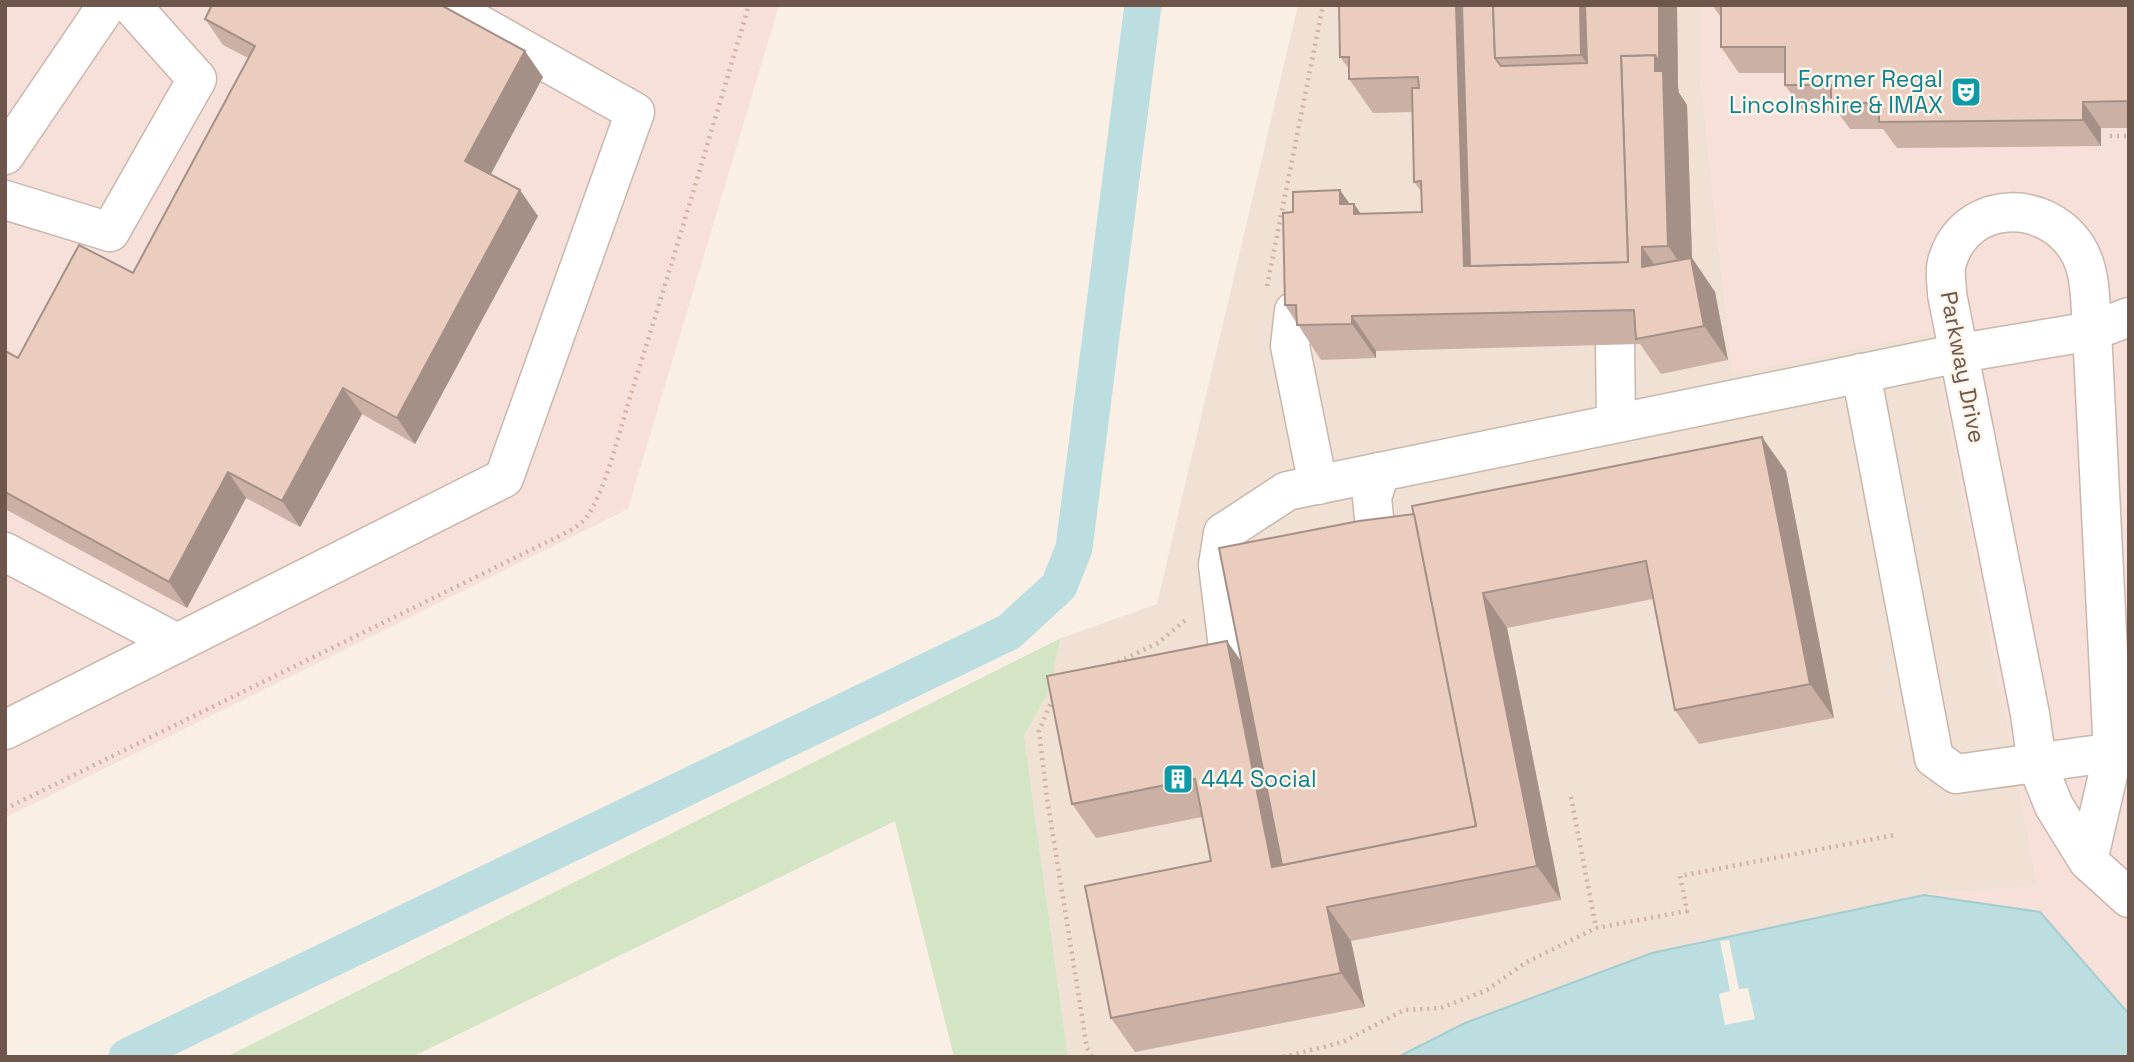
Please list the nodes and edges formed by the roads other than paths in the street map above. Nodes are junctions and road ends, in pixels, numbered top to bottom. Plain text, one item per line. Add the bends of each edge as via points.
1 (107, 5) edge
2 (131, 5) edge
3 (445, 5) edge
4 (5, 155) edge
5 (5, 200) edge
6 (1280, 299) road end
7 (2129, 317) edge
8 (2092, 331) junction
9 (1615, 345) edge
10 (1960, 353) junction
11 (1861, 373) junction
12 (1616, 423) junction
13 (1380, 472) junction
14 (1318, 485) junction
15 (1377, 547) edge
16 (5, 552) edge
17 (177, 643) junction
18 (1231, 672) edge
19 (5, 730) edge
20 (2121, 751) edge
21 (2037, 764) junction
22 (2088, 861) junction
23 (2129, 898) edge

1 - 4 street
2 - 5 street via 197,79 110,232
3 - 17 street via 635,112 504,478
6 - 14 street
7 - 8 street
8 - 10 street
8 - 10 street, Parkway Drive via 2087,272 2079,250 2064,231 2043,218 2020,212 1996,214 1974,224 1957,240 1946,264 1947,294
8 - 20 street, Parkway Drive
9 - 12 street
10 - 11 street
10 - 21 street, Parkway Drive
11 - 12 street
11 - 21 street via 1934,758 1956,774
12 - 13 street
13 - 14 street
13 - 15 street via 1371,498
14 - 18 street via 1287,491 1223,533 1217,565
16 - 17 street
17 - 19 street
20 - 21 street
20 - 22 street, Parkway Drive
21 - 22 street, Parkway Drive via 2054,806
22 - 23 street, Parkway Drive

